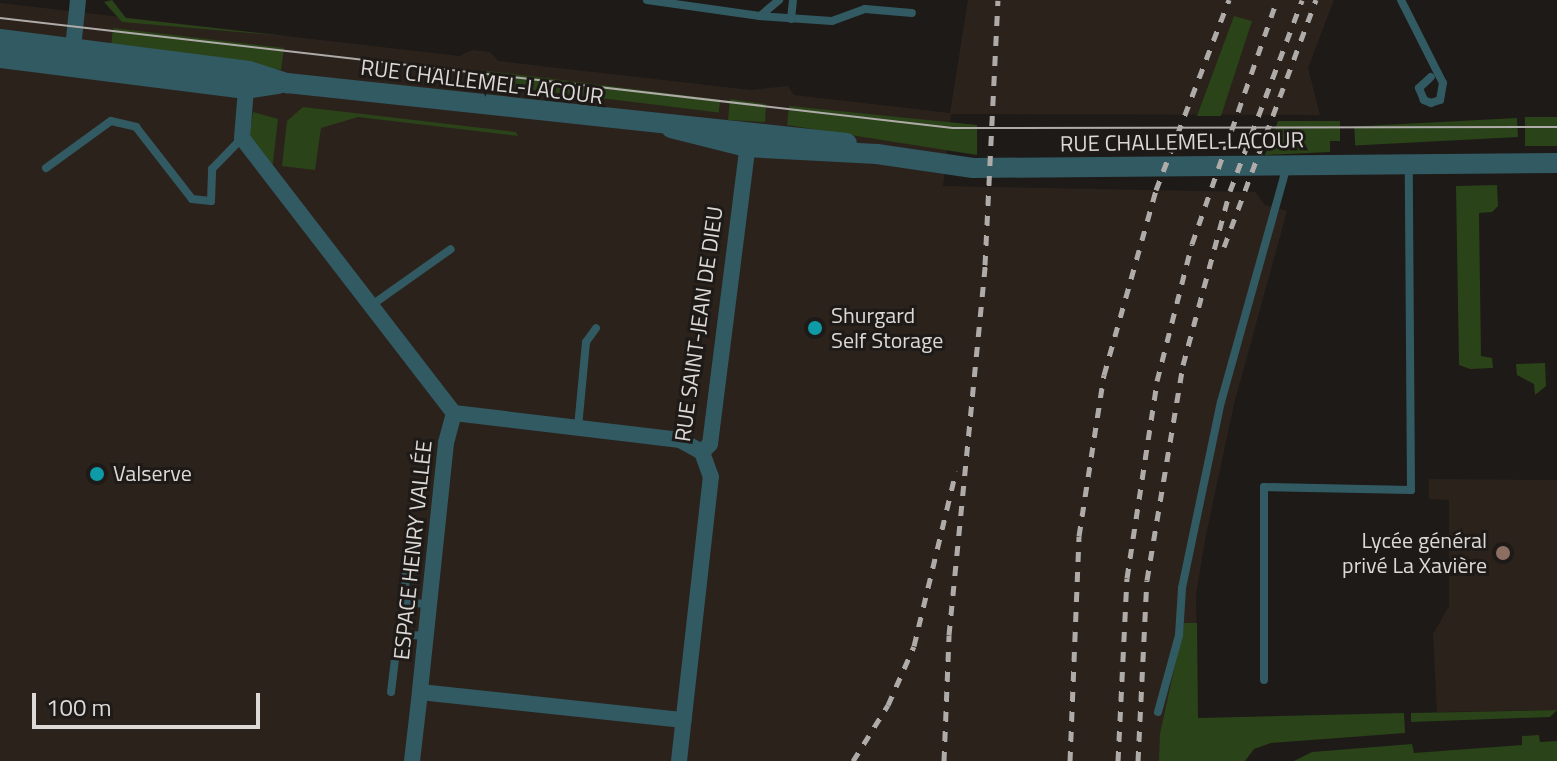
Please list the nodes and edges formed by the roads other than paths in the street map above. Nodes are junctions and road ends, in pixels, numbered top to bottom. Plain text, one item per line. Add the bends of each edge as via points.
1 (78, 0) edge
2 (646, 0) edge
3 (779, 0) edge
4 (793, 0) edge
5 (1401, 0) edge
6 (697, 4) edge
7 (912, 13) dead end
8 (760, 16) junction
9 (791, 19) junction
10 (0, 39) edge
11 (0, 58) edge
12 (71, 58) junction
13 (1431, 77) dead end
14 (287, 83) junction
15 (246, 89) junction
16 (242, 138) junction
17 (748, 139) junction
18 (1557, 154) edge
19 (1489, 161) junction
20 (1409, 162) junction
21 (1557, 163) edge
22 (1287, 166) junction
23 (46, 168) dead end
24 (451, 249) dead end
25 (368, 307) junction
26 (596, 328) dead end
27 (454, 413) junction
28 (578, 428) junction
29 (702, 452) junction
30 (408, 552) dead end
31 (429, 605) junction
32 (426, 636) junction
33 (1264, 680) dead end
34 (391, 692) dead end
35 (420, 692) junction
36 (1158, 712) dead end
37 (684, 720) junction
38 (412, 761) edge
39 (679, 761) edge

1 - 12 street
2 - 6 lane
3 - 8 lane
4 - 9 lane
5 - 13 lane via 1443,83 1440,100 1431,103 1419,88
6 - 8 lane
7 - 9 lane via 872,8 839,21
8 - 9 lane
10 - 12 street, RUE CHALLEMEL-LACOUR
11 - 12 street, RUE CHALLEMEL-LACOUR
12 - 14 street, RUE CHALLEMEL-LACOUR via 249,71
12 - 15 street, RUE CHALLEMEL-LACOUR
14 - 15 street, RUE CHALLEMEL-LACOUR
14 - 17 street, RUE CHALLEMEL-LACOUR
15 - 16 street
16 - 23 lane via 212,169 211,201 192,199 136,127 111,121
16 - 25 street
17 - 22 street, RUE CHALLEMEL-LACOUR via 847,144 877,154 973,168
17 - 29 street, RUE SAINT-JEAN DE DIEU via 710,444
18 - 19 street, RUE CHALLEMEL-LACOUR
19 - 20 street, RUE CHALLEMEL-LACOUR
19 - 21 street, RUE CHALLEMEL-LACOUR
20 - 22 street, RUE CHALLEMEL-LACOUR
20 - 33 lane via 1411,490 1264,487
22 - 36 lane via 1214,432 1182,588 1179,635
24 - 25 lane
25 - 27 street
26 - 28 lane via 586,342
27 - 28 street
27 - 31 street, ESPACE HENRY VALLÉE via 446,443
28 - 29 street via 680,440
29 - 37 street, RUE SAINT-JEAN DE DIEU via 711,477
30 - 31 lane via 404,601
31 - 32 street, ESPACE HENRY VALLÉE
32 - 34 lane via 398,634
32 - 35 street, ESPACE HENRY VALLÉE
35 - 37 street, ESPACE HENRY VALLÉE
35 - 38 street, ESPACE HENRY VALLÉE
37 - 39 street, RUE SAINT-JEAN DE DIEU

